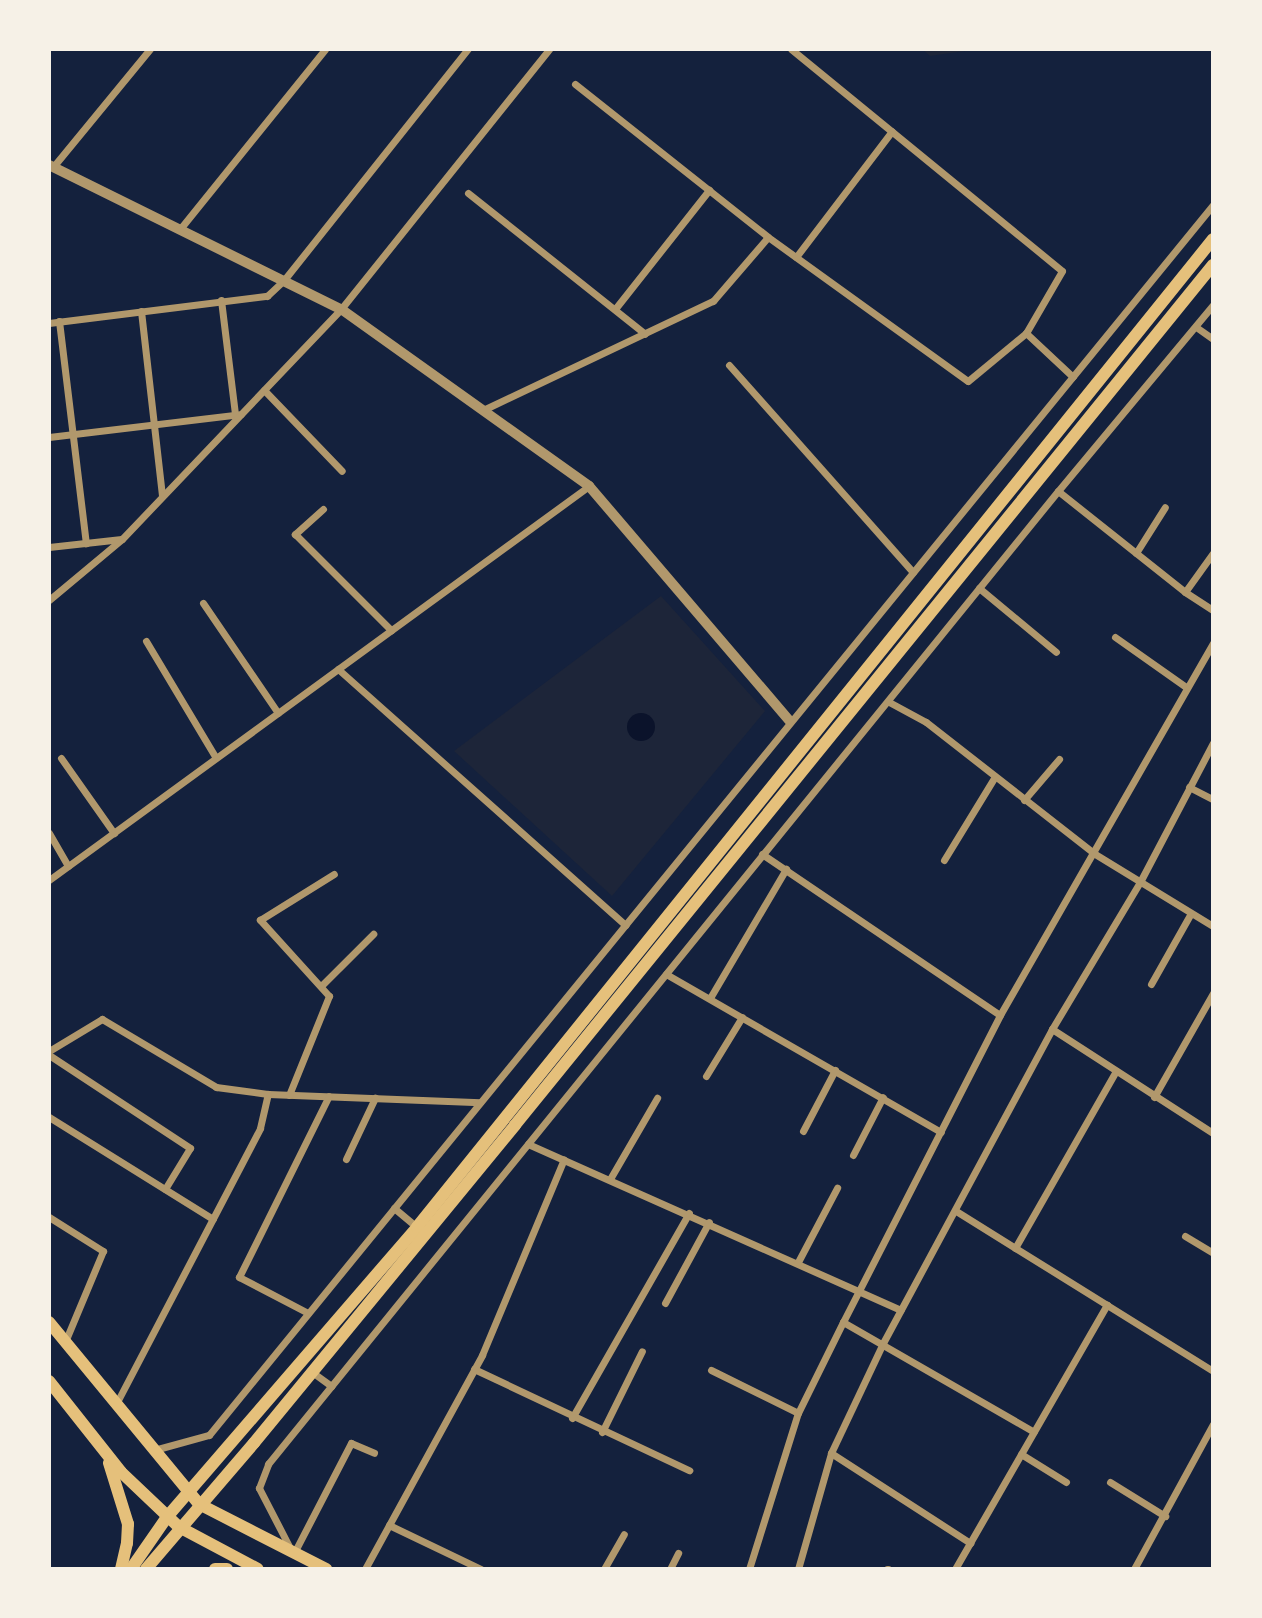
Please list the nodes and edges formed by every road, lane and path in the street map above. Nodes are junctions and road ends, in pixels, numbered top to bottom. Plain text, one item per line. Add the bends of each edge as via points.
1 (150, 49) edge
2 (324, 49) edge
3 (468, 49) edge
4 (550, 49) edge
5 (791, 49) edge
6 (575, 84) dead end
7 (892, 131) junction
8 (51, 166) edge
9 (709, 190) junction
10 (468, 193) dead end
11 (1213, 205) edge
12 (180, 229) junction
13 (768, 237) junction
14 (1213, 239) edge
15 (796, 257) junction
16 (1213, 265) edge
17 (284, 280) junction
18 (221, 300) junction
19 (1213, 305) edge
20 (341, 309) junction
21 (615, 309) junction
22 (141, 311) junction
23 (59, 321) junction
24 (49, 323) edge
25 (1196, 327) junction
26 (1026, 333) junction
27 (645, 334) junction
28 (1213, 339) edge
29 (729, 365) dead end
30 (1073, 377) junction
31 (264, 390) junction
32 (483, 410) junction
33 (238, 414) junction
34 (153, 424) junction
35 (73, 434) junction
36 (49, 437) edge
37 (342, 471) dead end
38 (589, 486) junction
39 (1058, 491) junction
40 (162, 496) junction
41 (1165, 507) dead end
42 (323, 509) dead end
43 (122, 539) junction
44 (86, 542) junction
45 (49, 547) edge
46 (1136, 552) junction
47 (1213, 553) edge
48 (913, 572) junction
49 (979, 588) junction
50 (1185, 592) junction
51 (49, 600) edge
52 (204, 603) dead end
53 (1213, 610) edge
54 (391, 630) junction
55 (1115, 636) dead end
56 (146, 641) dead end
57 (1213, 643) edge
58 (1056, 652) dead end
59 (338, 669) junction
60 (1186, 687) junction
61 (889, 702) junction
62 (278, 713) junction
63 (790, 721) junction
64 (1213, 744) edge
65 (61, 758) dead end
66 (216, 758) junction
67 (1059, 760) dead end
68 (994, 778) junction
69 (1189, 787) junction
70 (1213, 799) edge
71 (1024, 800) junction
72 (49, 833) edge
73 (114, 833) junction
74 (762, 853) junction
75 (1095, 854) junction
76 (944, 860) dead end
77 (68, 866) junction
78 (786, 869) junction
79 (334, 874) dead end
80 (49, 880) edge
81 (1140, 882) junction
82 (1191, 913) junction
83 (625, 925) junction
84 (1213, 926) edge
85 (373, 934) dead end
86 (666, 974) junction
87 (1151, 984) dead end
88 (321, 986) junction
89 (1213, 993) edge
90 (710, 998) junction
91 (1000, 1015) junction
92 (742, 1017) junction
93 (1052, 1029) junction
94 (49, 1053) edge
95 (835, 1070) junction
96 (1115, 1071) junction
97 (706, 1076) dead end
98 (268, 1094) junction
99 (289, 1095) junction
100 (329, 1096) junction
101 (883, 1097) junction
102 (1154, 1097) junction
103 (375, 1098) junction
104 (657, 1098) dead end
105 (480, 1102) junction
106 (49, 1117) edge
107 (803, 1131) dead end
108 (941, 1132) junction
109 (1213, 1133) edge
110 (528, 1144) junction
111 (852, 1155) dead end
112 (346, 1160) dead end
113 (564, 1160) junction
114 (610, 1180) junction
115 (837, 1188) dead end
116 (165, 1189) junction
117 (394, 1208) junction
118 (956, 1211) junction
119 (690, 1213) junction
120 (49, 1217) edge
121 (213, 1219) junction
122 (709, 1223) junction
123 (417, 1227) junction
124 (1185, 1236) dead end
125 (1014, 1248) junction
126 (1213, 1253) edge
127 (798, 1262) junction
128 (861, 1291) junction
129 (665, 1303) dead end
130 (1107, 1305) junction
131 (901, 1310) junction
132 (308, 1313) junction
133 (49, 1322) edge
134 (843, 1322) junction
135 (65, 1342) junction
136 (883, 1343) junction
137 (642, 1351) dead end
138 (474, 1369) junction
139 (711, 1370) dead end
140 (1213, 1371) edge
141 (312, 1372) junction
142 (50, 1384) edge
143 (331, 1386) junction
144 (116, 1404) junction
145 (798, 1413) junction
146 (572, 1418) junction
147 (1213, 1424) edge
148 (602, 1432) junction
149 (1034, 1432) junction
150 (104, 1450) junction
151 (153, 1450) junction
152 (831, 1452) junction
153 (374, 1454) dead end
154 (1021, 1454) junction
155 (689, 1471) dead end
156 (1066, 1482) dead end
157 (1110, 1482) dead end
158 (188, 1493) junction
159 (199, 1504) junction
160 (1165, 1516) junction
161 (167, 1517) junction
162 (389, 1525) junction
163 (179, 1527) junction
164 (624, 1534) dead end
165 (970, 1543) junction
166 (678, 1553) dead end
167 (293, 1554) junction
168 (121, 1569) edge
169 (131, 1569) edge
170 (146, 1569) edge
171 (215, 1569) edge
172 (227, 1569) edge
173 (258, 1569) edge
174 (326, 1569) edge
175 (365, 1569) edge
176 (481, 1569) edge
177 (604, 1569) edge
178 (670, 1569) edge
179 (749, 1569) edge
180 (798, 1569) edge
181 (955, 1569) edge
182 (1134, 1569) edge

1 - 8 street
2 - 12 street
3 - 17 street
4 - 20 street
5 - 7 street
6 - 9 street
7 - 15 street
7 - 26 street via 1062,271
8 - 12 street
9 - 13 street
9 - 21 street
10 - 21 street
11 - 30 street
12 - 17 street
13 - 15 street
13 - 27 street via 713,301
14 - 123 main road
15 - 26 street via 968,381
16 - 141 main road
17 - 18 street via 267,296
17 - 20 street
18 - 22 street
18 - 33 street
19 - 25 street
20 - 31 street
20 - 32 street
21 - 27 street
22 - 23 street
22 - 34 street
23 - 24 street
23 - 35 street
25 - 28 street
25 - 39 street
26 - 30 street
27 - 32 street
29 - 48 street
30 - 48 street
31 - 33 street
31 - 37 street
32 - 38 street
33 - 34 street
33 - 40 street
34 - 35 street
34 - 40 street
35 - 36 street
35 - 44 street
38 - 54 street
38 - 63 street
39 - 46 street
39 - 49 street
40 - 43 street
41 - 46 street
42 - 54 street via 295,534
43 - 44 street
43 - 51 street
44 - 45 street
46 - 50 street
47 - 50 street
48 - 63 street
49 - 58 street
49 - 61 street
50 - 53 street
52 - 62 street
54 - 59 street
55 - 60 street
56 - 66 street
57 - 60 street
59 - 62 street
59 - 83 street
60 - 75 street
61 - 68 street via 926,722
61 - 74 street
62 - 66 street
63 - 83 street
64 - 69 street
65 - 73 street
66 - 73 street
67 - 71 street
68 - 71 street
68 - 76 street
69 - 70 street
69 - 81 street
71 - 75 street
72 - 77 street
73 - 77 street
74 - 78 street
74 - 86 street
75 - 81 street
75 - 91 street
77 - 80 street
78 - 90 street
78 - 91 street
79 - 88 street via 260,920
81 - 82 street
81 - 93 street
82 - 84 street
82 - 87 street
83 - 105 street
85 - 88 street
86 - 90 street
86 - 110 street
88 - 99 street via 329,996
89 - 102 street
90 - 92 street
91 - 108 street
92 - 95 street
92 - 97 street
93 - 96 street
93 - 118 street
94 - 98 street via 102,1019 216,1087
94 - 116 street via 190,1148
95 - 101 street
95 - 107 street
96 - 102 street
96 - 125 street
98 - 99 street
98 - 121 street via 260,1128
99 - 100 street
100 - 103 street
100 - 132 street via 239,1276
101 - 108 street
101 - 111 street
102 - 109 street
103 - 105 street
103 - 112 street
104 - 114 street
105 - 117 street
106 - 116 street
108 - 128 street
110 - 113 street
110 - 143 street
113 - 114 street
113 - 138 street
114 - 119 street
115 - 127 street
116 - 121 street
117 - 123 street
117 - 132 street
118 - 125 street
118 - 131 street
119 - 122 street
119 - 146 street
120 - 135 street via 103,1251
121 - 144 street
122 - 127 street
122 - 129 street
123 - 158 main road
124 - 126 street
125 - 130 street
127 - 128 street
128 - 131 street
128 - 134 street
130 - 140 street
130 - 149 street
131 - 136 street
132 - 151 street via 209,1435
133 - 135 main road
134 - 136 street
134 - 145 street
135 - 144 main road
136 - 149 street
136 - 152 street
137 - 148 street
138 - 146 street
138 - 162 street
139 - 145 street
141 - 143 street
141 - 159 main road
142 - 150 main road
143 - 167 street via 268,1464 259,1488
144 - 151 main road
145 - 179 street
146 - 148 street
147 - 160 street
148 - 155 street
149 - 154 street
150 - 161 main road
150 - 168 main road via 128,1524
151 - 158 main road
152 - 165 street
152 - 180 street
153 - 167 street via 351,1443
154 - 156 street
154 - 165 street
157 - 160 street
158 - 159 main road
158 - 161 main road
159 - 163 main road
159 - 167 main road
160 - 182 street
161 - 163 main road
161 - 169 main road
162 - 175 street
162 - 176 street
163 - 170 main road
163 - 173 main road
164 - 177 street
165 - 181 street
166 - 178 street
167 - 174 main road
171 - 172 main road

